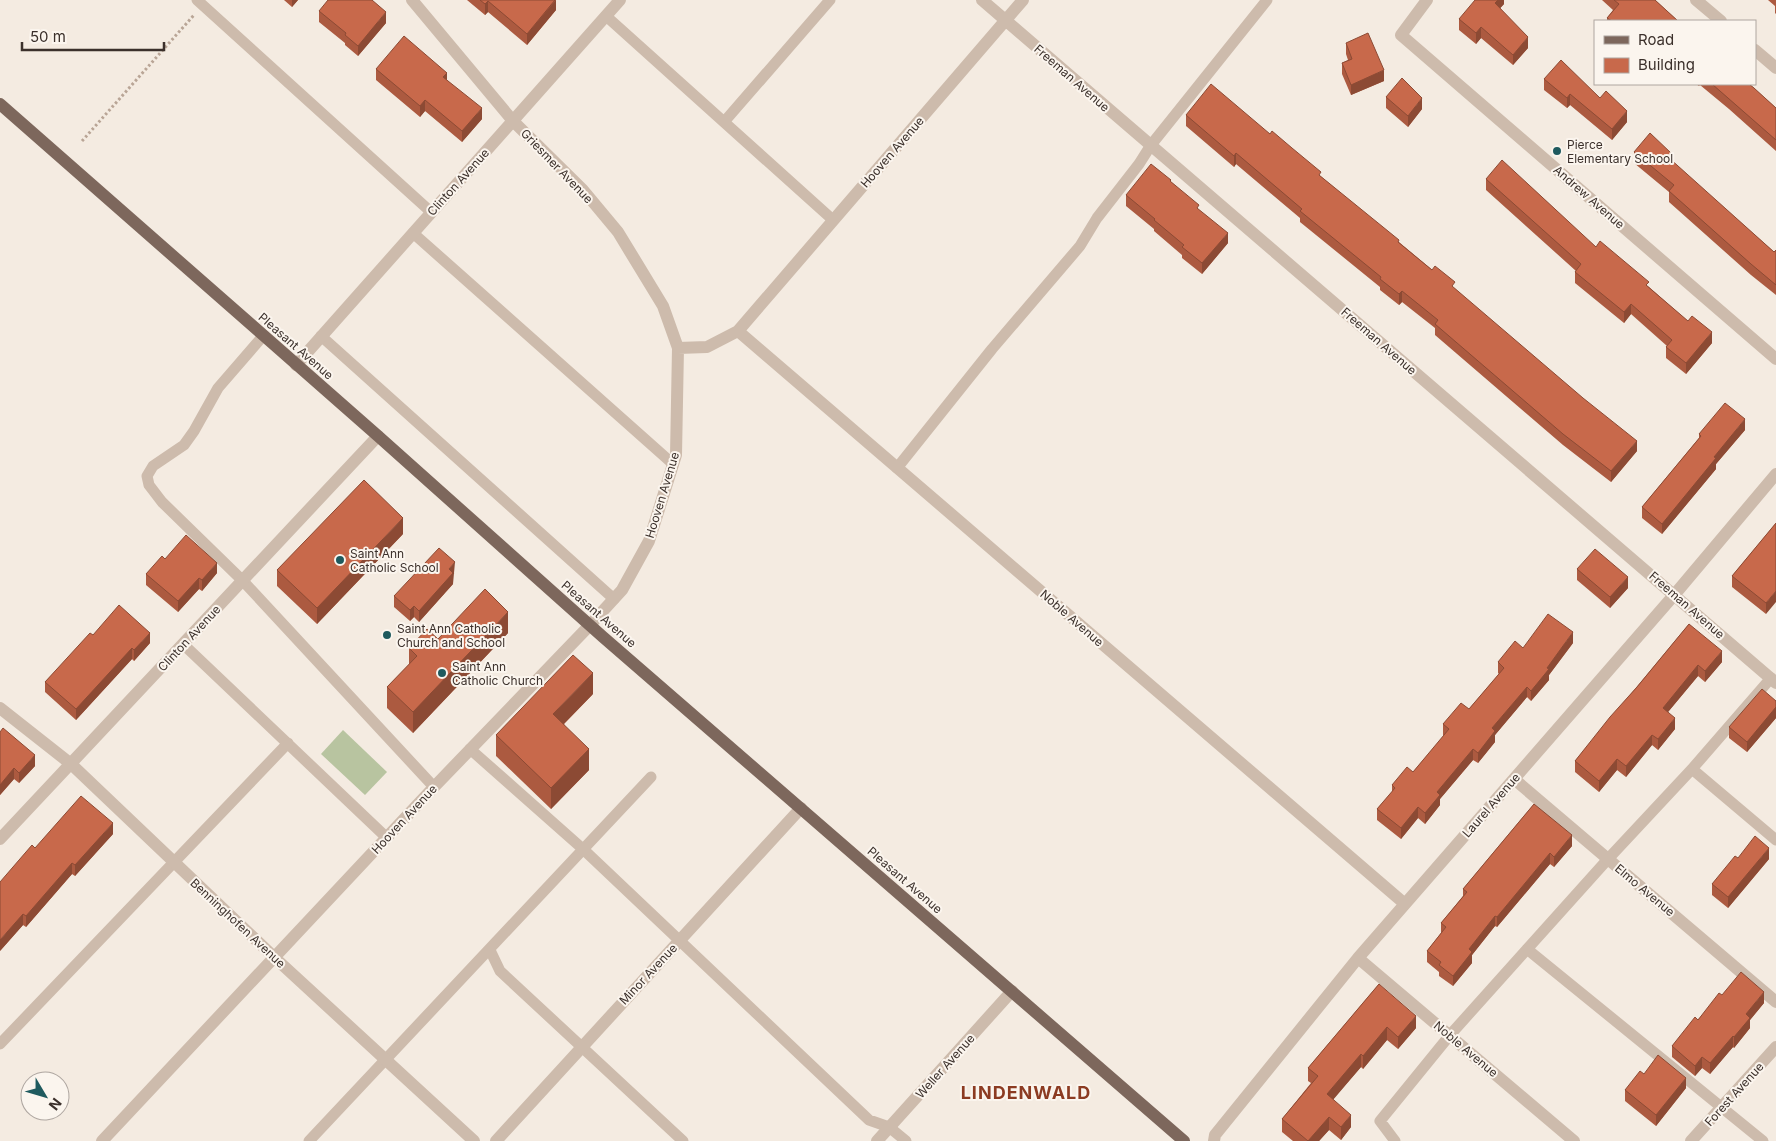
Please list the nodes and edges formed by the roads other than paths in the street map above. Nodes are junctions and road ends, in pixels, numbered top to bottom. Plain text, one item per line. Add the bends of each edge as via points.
1 (412, 0) edge
2 (620, 0) edge
3 (830, 0) edge
4 (982, 0) edge
5 (1023, 0) edge
6 (1267, 0) edge
7 (1427, 0) edge
8 (1696, 0) edge
9 (200, 2) edge
10 (606, 16) junction
11 (1005, 20) junction
12 (1720, 20) edge
13 (1756, 51) edge
14 (1776, 68) edge
15 (0, 104) edge
16 (513, 121) junction
17 (724, 122) junction
18 (1151, 146) junction
19 (432, 212) junction
20 (833, 220) junction
21 (413, 233) junction
22 (738, 331) junction
23 (263, 336) junction
24 (321, 336) junction
25 (678, 348) junction
26 (1776, 360) edge
27 (296, 365) junction
28 (378, 436) junction
29 (673, 464) junction
30 (897, 468) junction
31 (1776, 474) edge
32 (243, 581) junction
33 (1675, 594) junction
34 (614, 599) junction
35 (590, 625) junction
36 (183, 644) junction
37 (1773, 680) edge
38 (0, 708) edge
39 (288, 743) junction
40 (470, 749) junction
41 (71, 764) junction
42 (1692, 769) junction
43 (651, 777) dead end
44 (1514, 779) junction
45 (434, 786) junction
46 (801, 808) junction
47 (386, 838) junction
48 (0, 839) edge
49 (1776, 840) edge
50 (584, 850) junction
51 (1608, 859) junction
52 (175, 862) junction
53 (1405, 904) junction
54 (680, 940) junction
55 (1527, 949) junction
56 (490, 950) junction
57 (275, 958) junction
58 (1358, 958) junction
59 (1012, 991) junction
60 (1776, 1002) edge
61 (1450, 1036) junction
62 (0, 1044) edge
63 (582, 1046) junction
64 (1776, 1047) edge
65 (386, 1060) junction
66 (1722, 1107) junction
67 (890, 1127) junction
68 (102, 1141) edge
69 (309, 1141) edge
70 (474, 1141) edge
71 (496, 1141) edge
72 (683, 1141) edge
73 (877, 1141) edge
74 (906, 1141) edge
75 (1184, 1141) edge
76 (1214, 1141) edge
77 (1395, 1141) edge
78 (1574, 1141) edge
79 (1691, 1141) edge
80 (1763, 1141) edge

1 - 16 street, Griesmer Avenue
2 - 10 street, Clinton Avenue
3 - 17 lane
4 - 11 street, Freeman Avenue
5 - 11 street, Hooven Avenue
6 - 18 lane
7 - 26 street, Andrew Avenue via 1401,35
8 - 12 street
9 - 19 lane
10 - 16 street, Clinton Avenue
10 - 17 lane
11 - 18 street, Freeman Avenue
11 - 20 street, Hooven Avenue
13 - 14 street
15 - 23 main road, Pleasant Avenue
16 - 19 street, Clinton Avenue
16 - 25 street, Griesmer Avenue via 583,190 618,232 663,306
17 - 20 lane
18 - 30 lane via 1080,246
18 - 33 street, Freeman Avenue
19 - 21 street, Clinton Avenue
20 - 22 street, Hooven Avenue
21 - 24 street, Clinton Avenue
21 - 29 lane
22 - 25 street, Hooven Avenue via 707,347
22 - 30 street, Noble Avenue
23 - 27 main road, Pleasant Avenue
23 - 32 lane via 218,388 184,445 153,466 146,476 162,502
24 - 27 street, Clinton Avenue
24 - 34 lane
25 - 29 street, Hooven Avenue via 676,454
27 - 28 main road, Pleasant Avenue
28 - 32 street, Clinton Avenue
28 - 35 main road, Pleasant Avenue
29 - 34 street, Hooven Avenue via 649,540
30 - 53 street, Noble Avenue
31 - 33 street, Laurel Avenue
32 - 36 street, Clinton Avenue
32 - 45 lane
33 - 37 street, Freeman Avenue
33 - 44 street, Laurel Avenue
34 - 35 street, Hooven Avenue
35 - 40 street, Hooven Avenue
35 - 46 main road, Pleasant Avenue
36 - 39 lane
36 - 41 street, Clinton Avenue
37 - 42 lane
38 - 41 street, Benninghofen Avenue
39 - 47 lane
39 - 52 lane
40 - 45 street, Hooven Avenue
40 - 50 lane
41 - 48 street, Clinton Avenue
41 - 52 street, Benninghofen Avenue
42 - 49 lane
42 - 51 lane
43 - 50 lane
44 - 51 street, Elmo Avenue
44 - 53 street, Laurel Avenue
45 - 47 street, Hooven Avenue
46 - 54 street, Minor Avenue
46 - 59 main road, Pleasant Avenue
47 - 57 street, Hooven Avenue
50 - 54 lane
50 - 56 lane
51 - 55 lane
51 - 60 street, Elmo Avenue
52 - 57 street, Benninghofen Avenue
52 - 62 lane
53 - 58 street, Laurel Avenue
54 - 63 street, Minor Avenue
54 - 67 lane via 869,1120
55 - 61 lane
55 - 66 lane
56 - 63 lane via 500,970
56 - 65 lane
57 - 65 street, Benninghofen Avenue
57 - 68 street, Hooven Avenue
58 - 61 street, Noble Avenue
58 - 76 street, Laurel Avenue via 1215,1135
59 - 67 street, Weller Avenue
59 - 75 main road, Pleasant Avenue
61 - 77 lane via 1380,1121
61 - 78 street, Noble Avenue
63 - 71 street, Minor Avenue
63 - 72 lane
64 - 66 street, Forest Avenue
65 - 69 lane
65 - 70 street, Benninghofen Avenue
66 - 79 street, Forest Avenue
66 - 80 lane
67 - 73 street, Weller Avenue
67 - 74 lane

